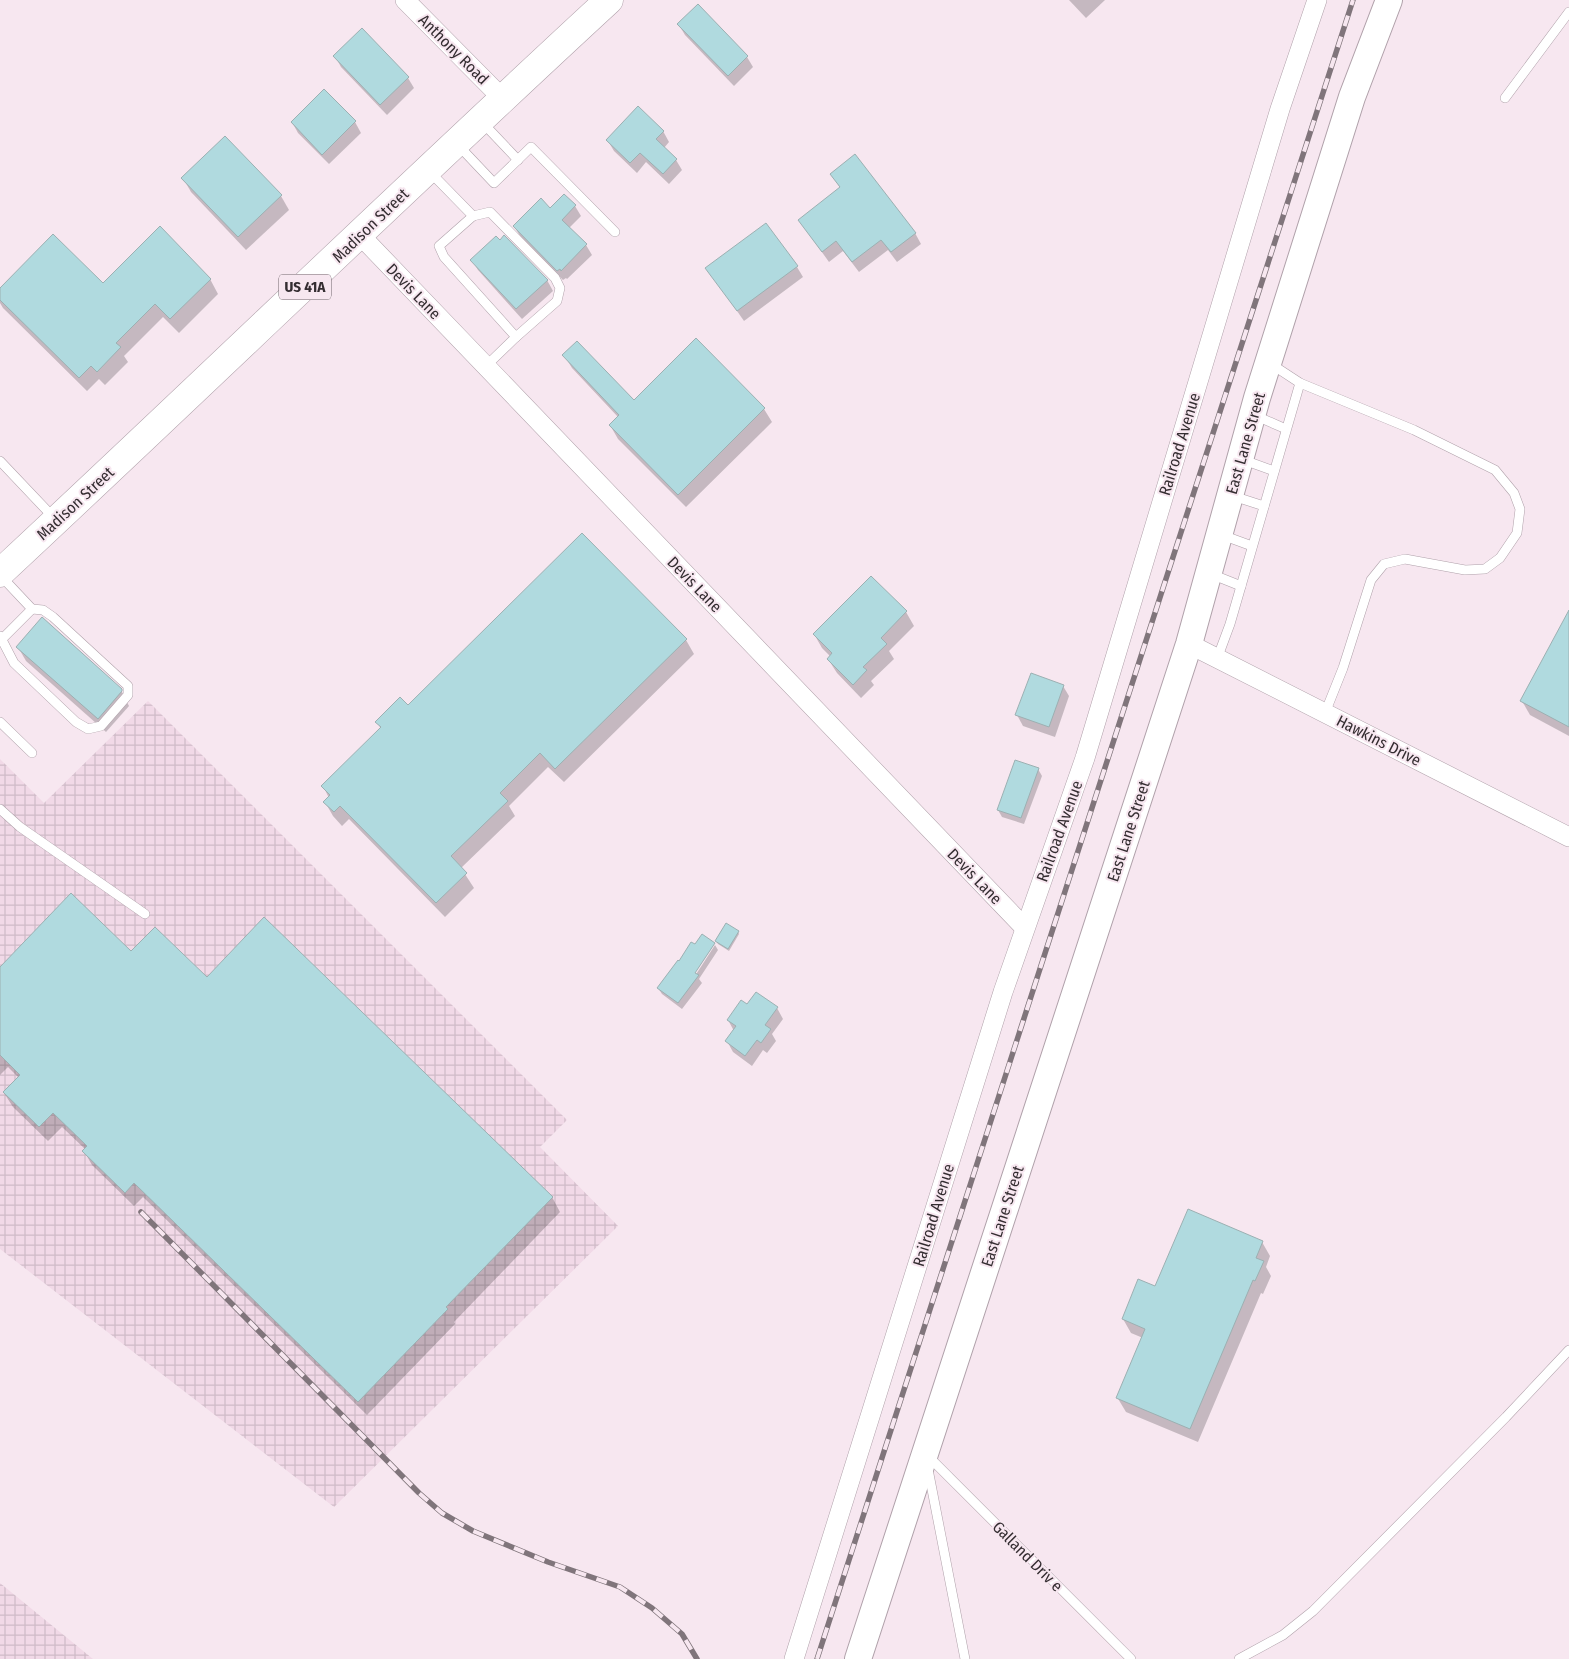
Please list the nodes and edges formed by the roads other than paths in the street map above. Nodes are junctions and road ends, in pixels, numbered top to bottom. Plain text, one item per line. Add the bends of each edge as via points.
1 (405, 0) edge
2 (609, 0) edge
3 (1317, 0) edge
4 (1389, 0) edge
5 (1569, 12) edge
6 (502, 98) junction
7 (1504, 98) dead end
8 (480, 120) junction
9 (456, 143) junction
10 (518, 160) junction
11 (428, 170) junction
12 (473, 216) junction
13 (614, 232) dead end
14 (360, 235) junction
15 (516, 337) junction
16 (1268, 362) junction
17 (486, 366) junction
18 (1300, 383) junction
19 (1253, 414) junction
20 (1286, 429) junction
21 (1240, 459) junction
22 (0, 461) edge
23 (1274, 471) junction
24 (1230, 494) junction
25 (1264, 506) junction
26 (56, 521) junction
27 (1220, 534) junction
28 (1252, 546) junction
29 (1208, 573) junction
30 (0, 574) edge
31 (1241, 586) junction
32 (32, 609) junction
33 (1, 638) edge
34 (1189, 644) junction
35 (1218, 658) junction
36 (1325, 713) junction
37 (0, 722) edge
38 (32, 753) dead end
39 (0, 809) edge
40 (1569, 837) edge
41 (145, 914) dead end
42 (1028, 918) junction
43 (1569, 1350) edge
44 (925, 1454) junction
45 (794, 1659) edge
46 (858, 1659) edge
47 (965, 1659) edge
48 (1132, 1659) edge
49 (1239, 1659) edge

1 - 6 street, Anthony Road
2 - 6 main road, Madison Street / US 41A
3 - 42 street, Railroad Avenue via 1280,108 1085,758
4 - 16 street, East Lane Street via 1352,97
5 - 7 lane
6 - 8 main road, Madison Street / US 41A
8 - 9 main road, Madison Street / US 41A
8 - 10 lane
9 - 10 lane via 494,183
9 - 11 main road, Madison Street / US 41A
10 - 13 lane via 531,147
11 - 12 lane
11 - 14 main road, Madison Street / US 41A
12 - 15 lane via 439,246 444,257
12 - 15 lane via 490,212 555,278 560,288 557,301
14 - 17 street, Devis Lane
14 - 26 main road, Madison Street / US 41A
15 - 17 lane
16 - 18 lane
16 - 19 street, East Lane Street
17 - 42 street, Devis Lane via 1023,926
18 - 20 lane
18 - 36 lane via 1414,430 1495,470 1514,493 1520,510 1517,533 1500,558 1485,569 1465,570 1405,559 1384,564 1371,580
19 - 20 lane
19 - 21 street, East Lane Street
20 - 23 lane
21 - 23 lane
21 - 24 street, East Lane Street
22 - 26 lane
23 - 25 lane
24 - 25 lane
24 - 27 street, East Lane Street
25 - 28 lane
26 - 30 main road, Madison Street / US 41A
27 - 28 lane
27 - 29 street, East Lane Street
28 - 31 lane
29 - 31 lane
29 - 34 street, East Lane Street
30 - 32 lane
31 - 35 lane
32 - 33 lane
32 - 33 lane via 43,610 53,617 128,686 128,695 101,726 88,729 76,722 14,663
34 - 35 street, Hawkins Drive
34 - 44 street, East Lane Street
35 - 36 street, Hawkins Drive
36 - 40 street, Hawkins Drive
37 - 38 lane
39 - 41 lane via 35,838
42 - 45 street, Railroad Avenue
43 - 49 lane via 1313,1611 1283,1635
44 - 46 street, East Lane Street
44 - 47 lane
44 - 48 lane, Galland Driv e

